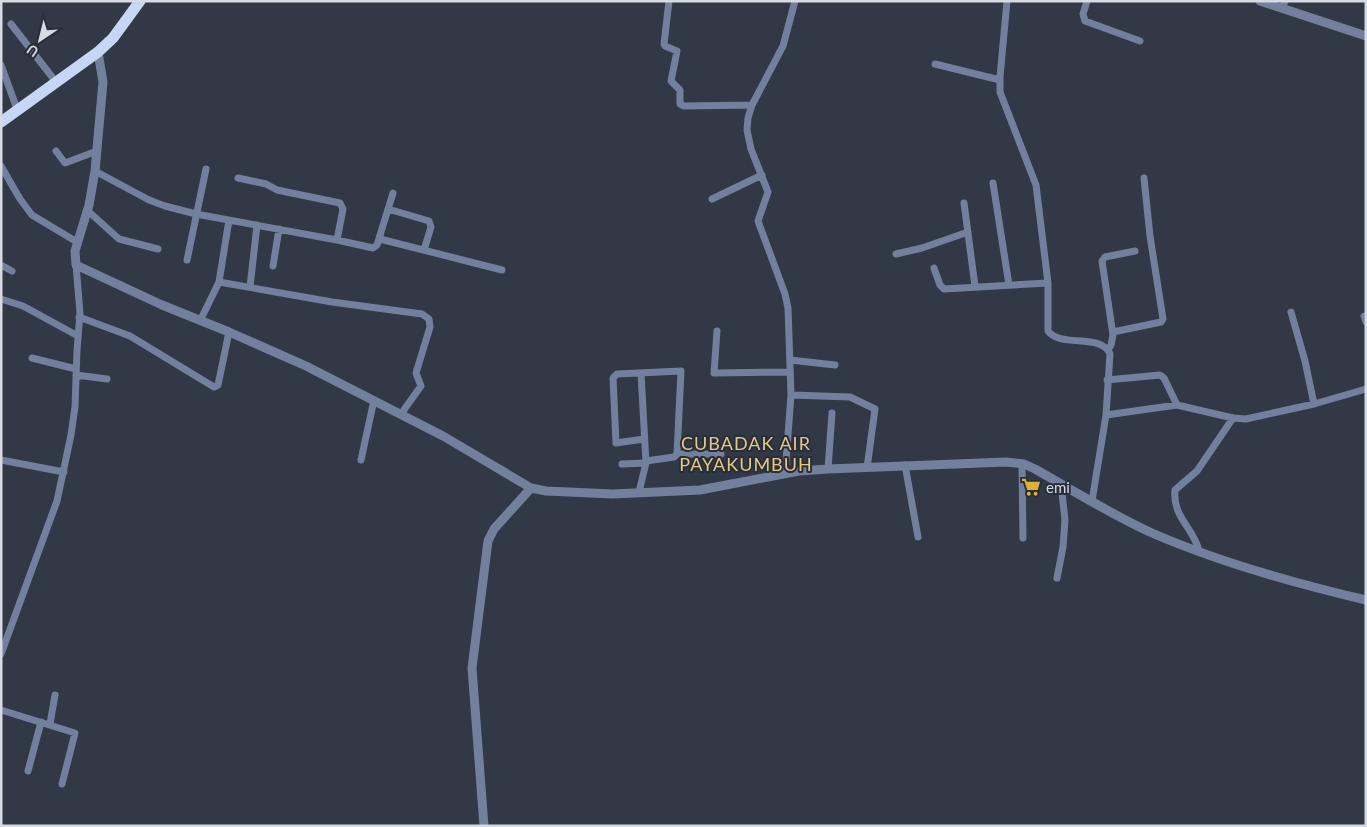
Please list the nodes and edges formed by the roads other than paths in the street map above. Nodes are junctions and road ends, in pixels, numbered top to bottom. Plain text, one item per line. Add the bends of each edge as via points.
1 (140, 1) edge
2 (669, 1) edge
3 (794, 1) edge
4 (1006, 1) edge
5 (1087, 1) edge
6 (1260, 1) edge
7 (1284, 5) edge
8 (11, 24) dead end
9 (1366, 36) edge
10 (1140, 41) dead end
11 (98, 52) junction
12 (935, 64) dead end
13 (1, 65) edge
14 (1000, 80) junction
15 (56, 82) junction
16 (752, 105) junction
17 (17, 109) junction
18 (1, 122) edge
19 (97, 151) junction
20 (56, 152) dead end
21 (1, 166) edge
22 (206, 169) dead end
23 (96, 171) junction
24 (762, 175) junction
25 (238, 178) dead end
26 (1144, 178) dead end
27 (993, 183) dead end
28 (393, 193) dead end
29 (712, 200) dead end
30 (964, 203) dead end
31 (388, 209) junction
32 (87, 210) junction
33 (196, 214) junction
34 (229, 220) junction
35 (257, 225) junction
36 (279, 229) junction
37 (968, 232) junction
38 (380, 239) junction
39 (337, 240) junction
40 (77, 242) junction
41 (158, 249) dead end
42 (424, 250) junction
43 (1135, 251) dead end
44 (896, 254) dead end
45 (188, 260) dead end
46 (1, 265) edge
47 (76, 265) junction
48 (273, 266) dead end
49 (934, 268) dead end
50 (12, 270) dead end
51 (502, 270) dead end
52 (219, 282) junction
53 (1048, 283) junction
54 (1009, 285) junction
55 (975, 286) junction
56 (250, 287) junction
57 (1, 299) edge
58 (1291, 312) dead end
59 (79, 317) junction
60 (200, 321) junction
61 (717, 331) dead end
62 (230, 332) junction
63 (1113, 332) junction
64 (78, 336) junction
65 (1108, 350) junction
66 (32, 358) dead end
67 (790, 360) junction
68 (835, 365) dead end
69 (76, 372) junction
70 (790, 372) junction
71 (641, 373) junction
72 (107, 380) dead end
73 (1107, 380) junction
74 (1366, 389) edge
75 (791, 395) junction
76 (374, 400) junction
77 (1314, 404) junction
78 (1177, 405) junction
79 (832, 413) dead end
80 (401, 414) junction
81 (1106, 415) junction
82 (1233, 418) junction
83 (644, 439) junction
84 (677, 454) junction
85 (721, 454) dead end
86 (1, 460) edge
87 (362, 460) dead end
88 (646, 462) junction
89 (622, 464) dead end
90 (1022, 464) junction
91 (905, 465) junction
92 (868, 468) junction
93 (828, 469) junction
94 (64, 472) junction
95 (785, 474) junction
96 (1061, 484) junction
97 (532, 488) junction
98 (639, 492) junction
99 (1092, 502) junction
100 (918, 537) dead end
101 (1023, 538) dead end
102 (1199, 551) junction
103 (1057, 578) dead end
104 (1366, 600) edge
105 (1, 654) edge
106 (55, 694) dead end
107 (1, 710) edge
108 (41, 722) junction
109 (50, 724) junction
110 (28, 771) dead end
111 (62, 784) dead end
112 (484, 826) edge

1 - 11 highway via 113,38
2 - 16 street via 664,44 677,51 671,81 680,90 680,104
3 - 16 street via 782,46
4 - 14 street
5 - 10 street via 1083,14 1085,21
6 - 7 street
7 - 9 street
8 - 15 street
11 - 15 highway
11 - 19 street via 103,82
12 - 14 street
13 - 17 street
14 - 53 street via 1002,100 1036,185
15 - 17 highway
16 - 24 street via 748,130 751,149
17 - 18 highway
19 - 20 street via 65,163
19 - 23 street
21 - 40 street via 32,214
22 - 33 street
23 - 32 street
23 - 33 street via 156,203
24 - 29 street
24 - 67 street via 768,192 758,222 787,301
25 - 39 street via 340,203 343,209
26 - 63 street via 1164,319
27 - 54 street
28 - 31 street
30 - 37 street
31 - 38 street
31 - 42 street via 429,221 431,227
32 - 40 street
32 - 41 street via 119,239
33 - 34 street
33 - 45 street
34 - 35 street
34 - 52 street
35 - 36 street
35 - 56 street
36 - 39 street
36 - 48 street
37 - 44 street
37 - 55 street
38 - 39 street via 373,248
38 - 42 street
40 - 47 street
42 - 51 street
43 - 63 street via 1105,257 1102,261
46 - 50 street
47 - 59 street
47 - 60 street
49 - 55 street via 943,288
52 - 56 street
52 - 60 street
53 - 54 street
53 - 65 street via 1047,328 1050,334 1100,344
54 - 55 street
56 - 80 street via 426,316 430,327 416,373 421,386
57 - 64 street via 22,306
58 - 77 street
59 - 62 street via 130,336 214,387 218,385
59 - 64 street
60 - 62 street
61 - 70 street via 714,373
62 - 76 street
63 - 65 street
64 - 69 street
65 - 73 street
66 - 69 street
67 - 68 street
67 - 70 street
69 - 72 street
69 - 94 street via 76,407
70 - 75 street
71 - 83 street
71 - 83 street via 617,374 613,378 613,390 616,443
71 - 84 street via 681,371
73 - 78 street via 1162,375
73 - 81 street
74 - 77 street
75 - 92 street via 850,397 875,409
75 - 95 street
76 - 80 street
76 - 87 street
77 - 82 street via 1246,419
78 - 81 street
78 - 82 street
79 - 93 street
80 - 97 street
81 - 99 street
82 - 102 street via 1197,471 1175,490 1180,518 1196,539
83 - 88 street
84 - 85 street
84 - 88 street
86 - 94 street
88 - 89 street
88 - 98 street
90 - 91 street
90 - 96 street
90 - 101 street
91 - 92 street
91 - 100 street
92 - 93 street
93 - 95 street
94 - 105 street via 45,537
95 - 98 street via 700,490
96 - 99 street
96 - 103 street via 1065,520
97 - 98 street via 572,493
97 - 112 street via 491,534 487,550 472,665
99 - 102 street via 1152,533
102 - 104 street via 1256,572
106 - 109 street
107 - 108 street
108 - 109 street
108 - 110 street
109 - 111 street via 75,733

